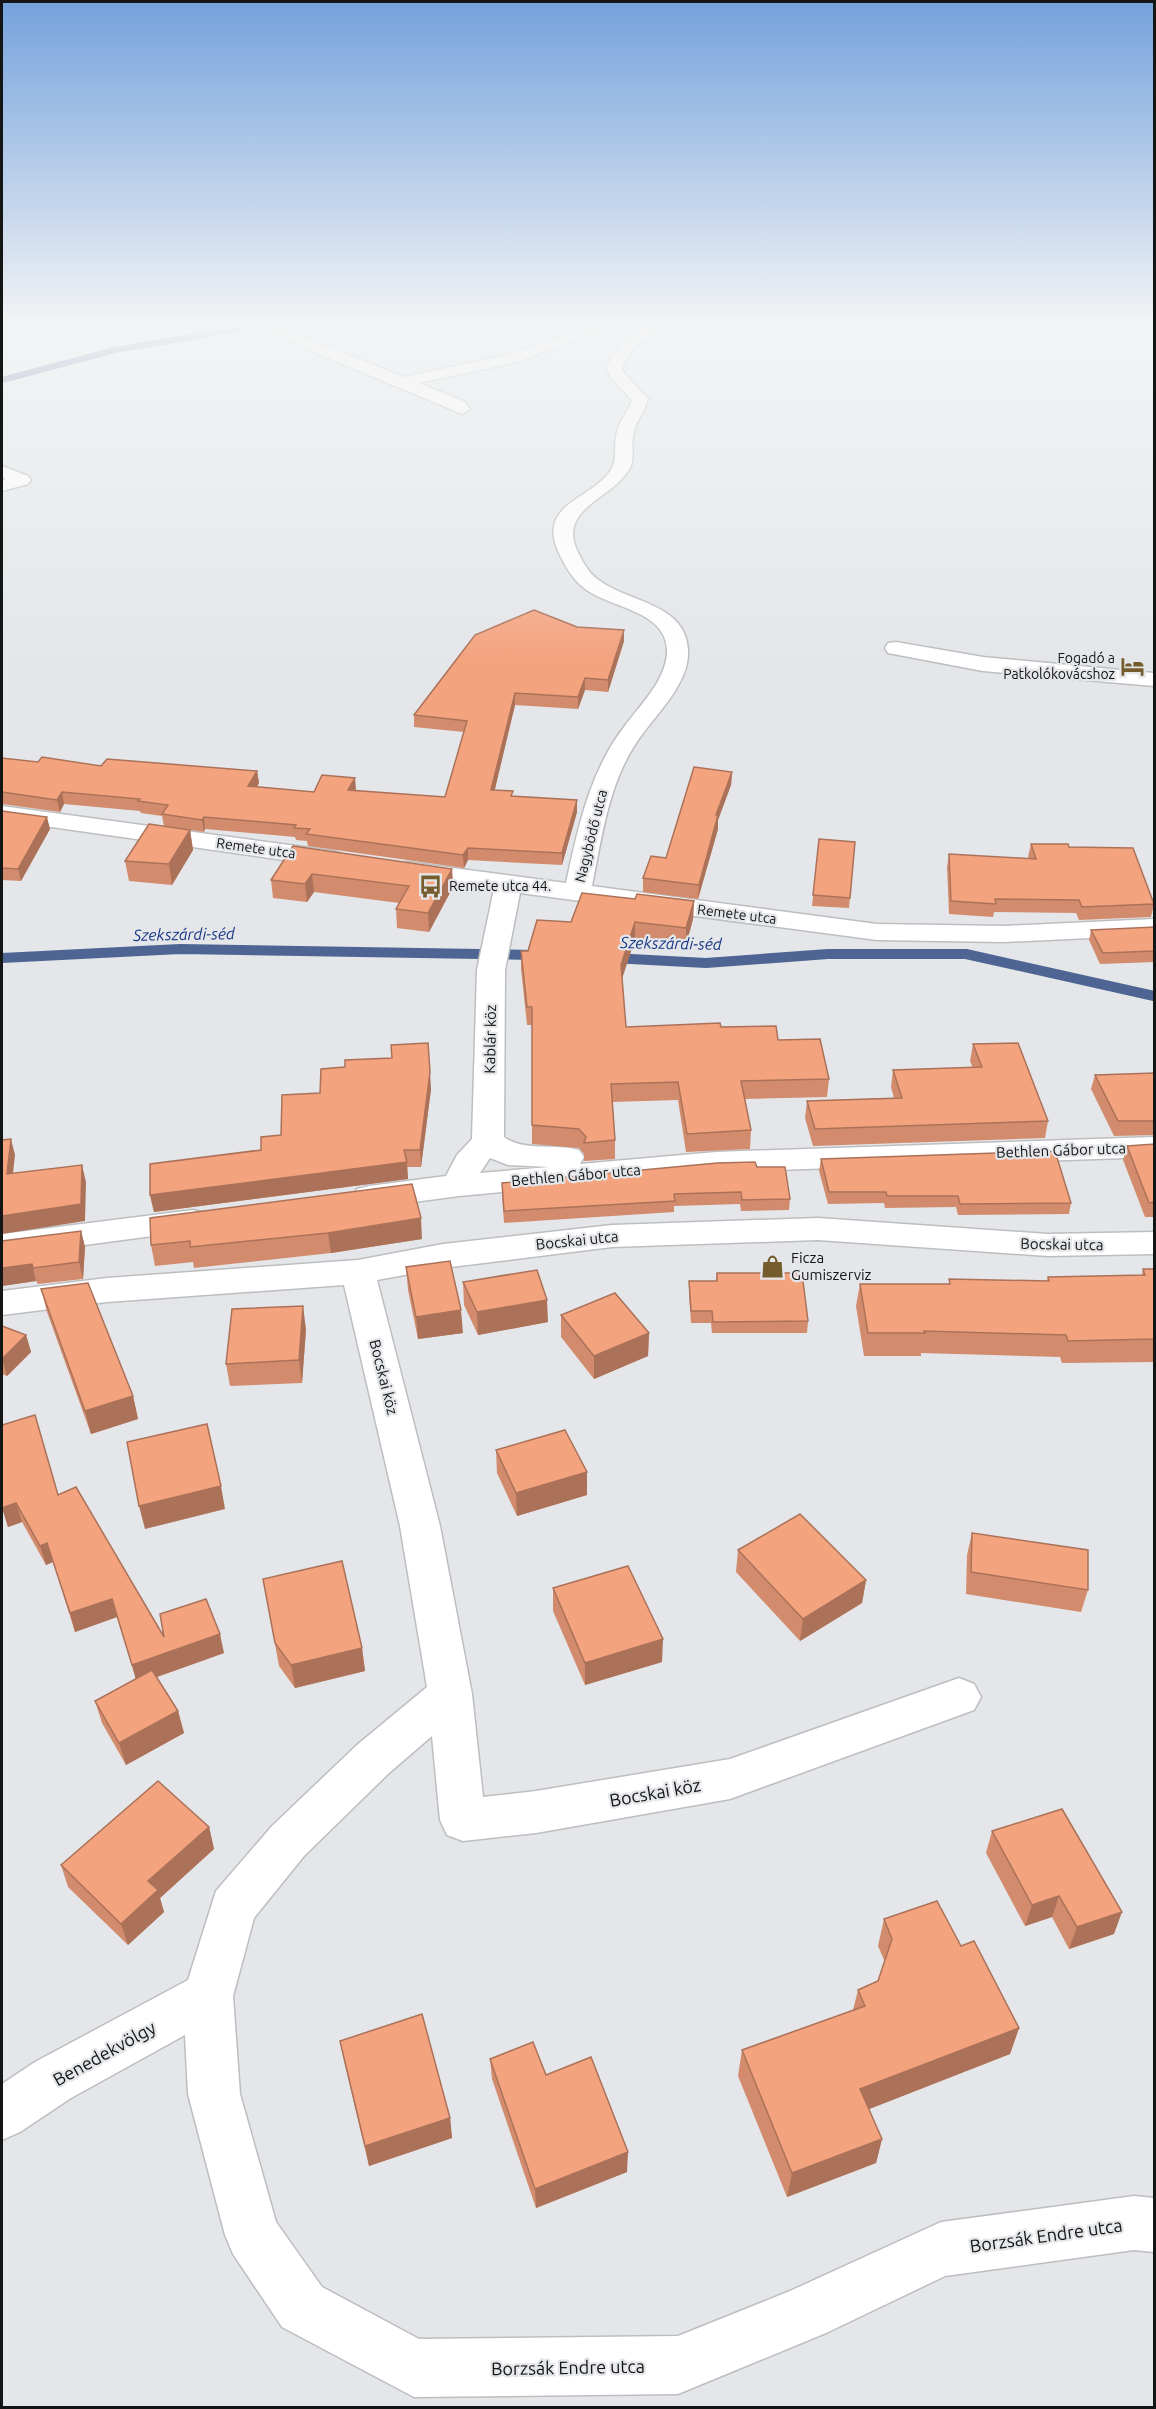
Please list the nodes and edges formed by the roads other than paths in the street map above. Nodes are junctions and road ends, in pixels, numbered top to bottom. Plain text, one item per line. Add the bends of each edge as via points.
1 (625, 435) edge
2 (2, 471) edge
3 (2, 486) edge
4 (896, 648) dead end
5 (1155, 680) edge
6 (2, 813) edge
7 (507, 885) junction
8 (577, 894) junction
9 (1155, 927) edge
10 (488, 1141) junction
11 (1155, 1147) edge
12 (716, 1162) junction
13 (459, 1185) junction
14 (338, 1202) edge
15 (219, 1217) edge
16 (1155, 1244) edge
17 (2, 1245) edge
18 (358, 1272) junction
19 (2, 1303) edge
20 (450, 1694) junction
21 (959, 1697) dead end
22 (208, 1996) junction
23 (2, 2114) edge
24 (1155, 2225) edge

1 - 8 street, Nagybödő utca via 621,468 608,484 571,511 563,526 566,548 582,577 595,588 658,618 668,627 675,637 677,666 622,746 599,795
2 - 3 street via 22,480
4 - 5 street via 983,664
6 - 7 street, Remete utca
7 - 8 street, Remete utca
7 - 10 street, Kablár köz via 493,958
8 - 9 street, Remete utca via 877,932 1004,934
10 - 12 street via 508,1155 540,1158 656,1153
10 - 13 street via 468,1162
11 - 12 street, Bethlen Gábor utca
12 - 13 street, Bethlen Gábor utca
13 - 14 street, Bethlen Gábor utca
15 - 17 street
16 - 18 street, Bocskai utca via 1048,1245 818,1229 623,1235 443,1256
18 - 19 street, Bocskai utca via 107,1290
18 - 20 street, Bocskai köz via 420,1526
20 - 21 street, Bocskai köz via 463,1820 536,1812 730,1779
20 - 22 street via 373,1759 288,1841 233,1906
22 - 23 street, Benedekvölgy via 53,2079
22 - 24 street, Borzsák Endre utca via 214,2094 252,2235 302,2307 414,2368 678,2366 806,2313 941,2249 1134,2223

